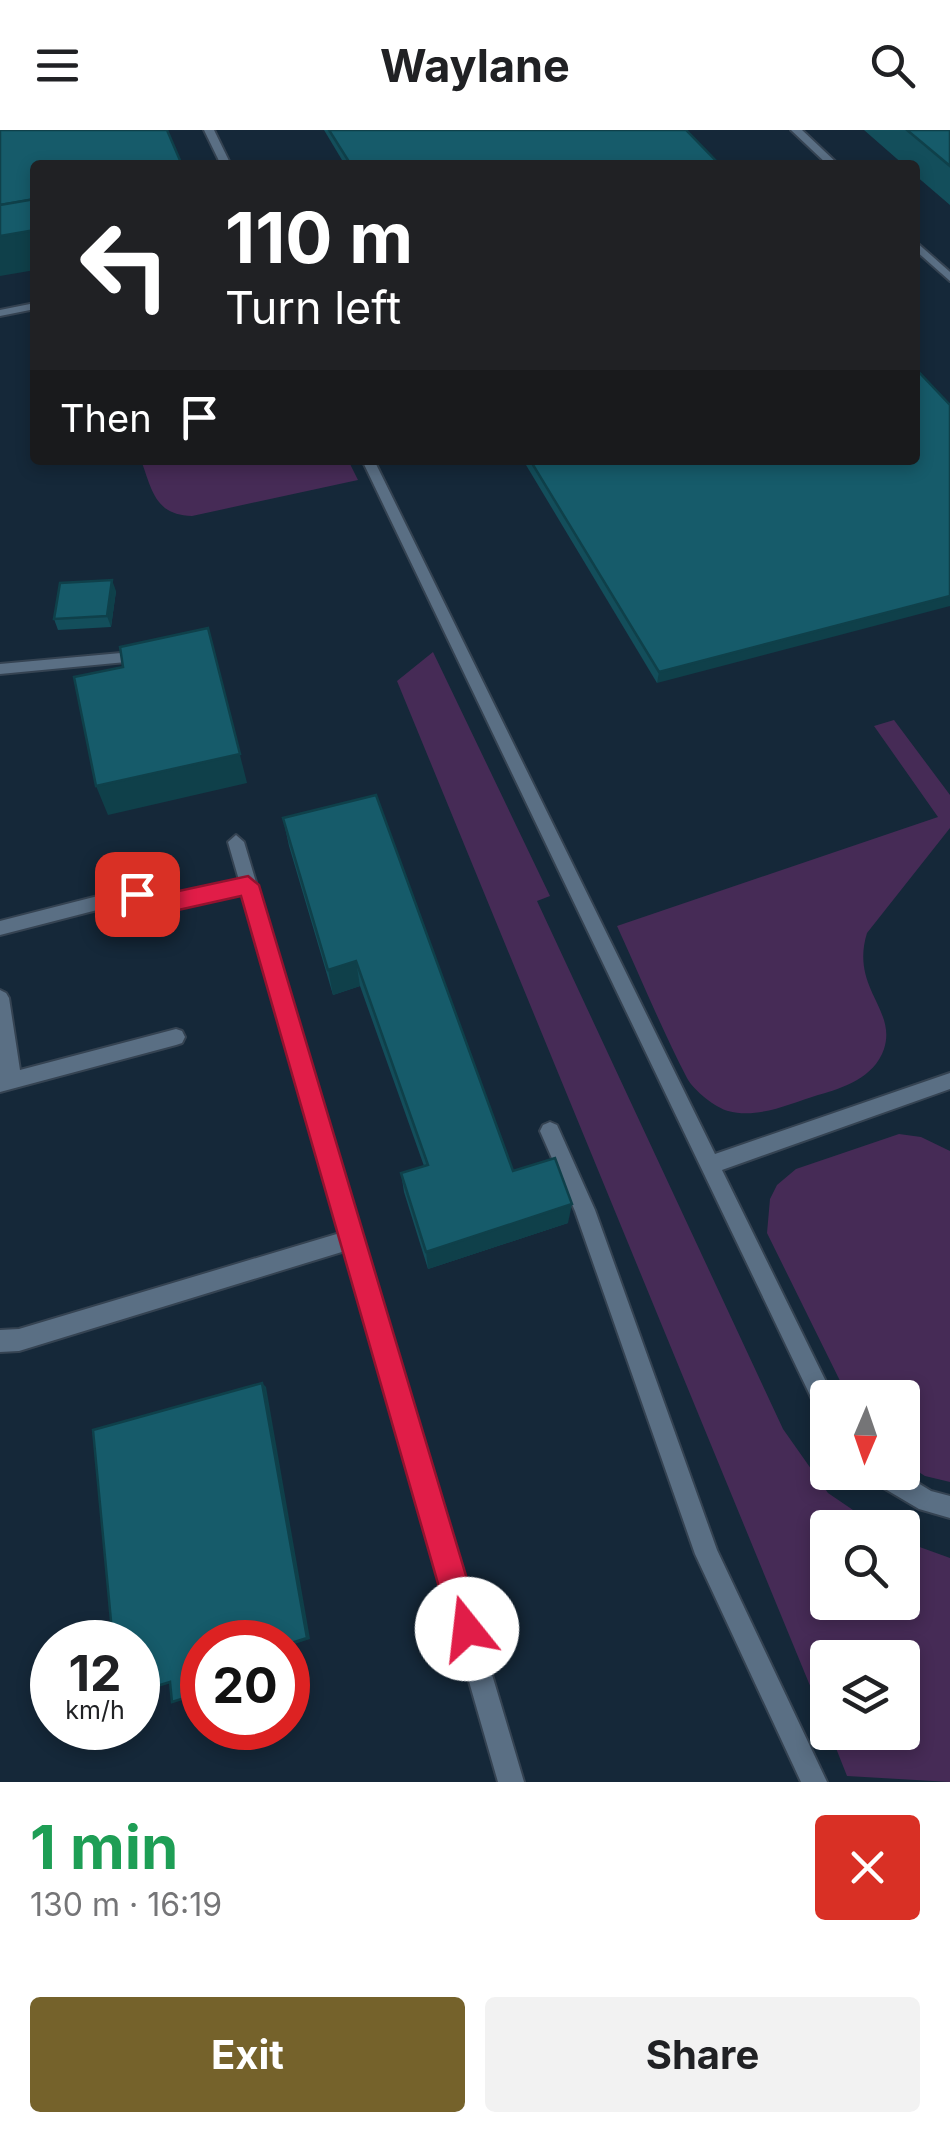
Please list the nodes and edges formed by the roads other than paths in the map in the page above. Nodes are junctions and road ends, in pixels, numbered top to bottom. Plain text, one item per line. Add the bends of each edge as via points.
1 (210, 130) edge
2 (796, 130) edge
3 (224, 160) edge
4 (829, 160) edge
5 (920, 249) edge
6 (950, 278) edge
7 (30, 307) edge
8 (0, 313) edge
9 (370, 465) edge
10 (121, 658) edge
11 (0, 669) edge
12 (236, 842) dead end
13 (248, 885) junction
14 (0, 928) edge
15 (0, 998) edge
16 (176, 1037) dead end
17 (6, 1081) edge
18 (950, 1081) edge
19 (550, 1131) dead end
20 (712, 1164) junction
21 (352, 1240) junction
22 (0, 1341) edge
23 (815, 1380) edge
24 (908, 1490) edge
25 (950, 1507) edge
26 (512, 1782) edge
27 (814, 1782) edge

1 - 3 lane
2 - 4 lane
5 - 6 lane
7 - 8 lane
9 - 20 lane
10 - 11 lane
12 - 13 lane
13 - 14 lane via 165,904 137,894
13 - 21 lane
15 - 17 lane
16 - 17 lane
18 - 20 lane
19 - 27 lane via 585,1210 707,1554
20 - 23 lane
21 - 22 lane
21 - 26 lane
24 - 25 lane

